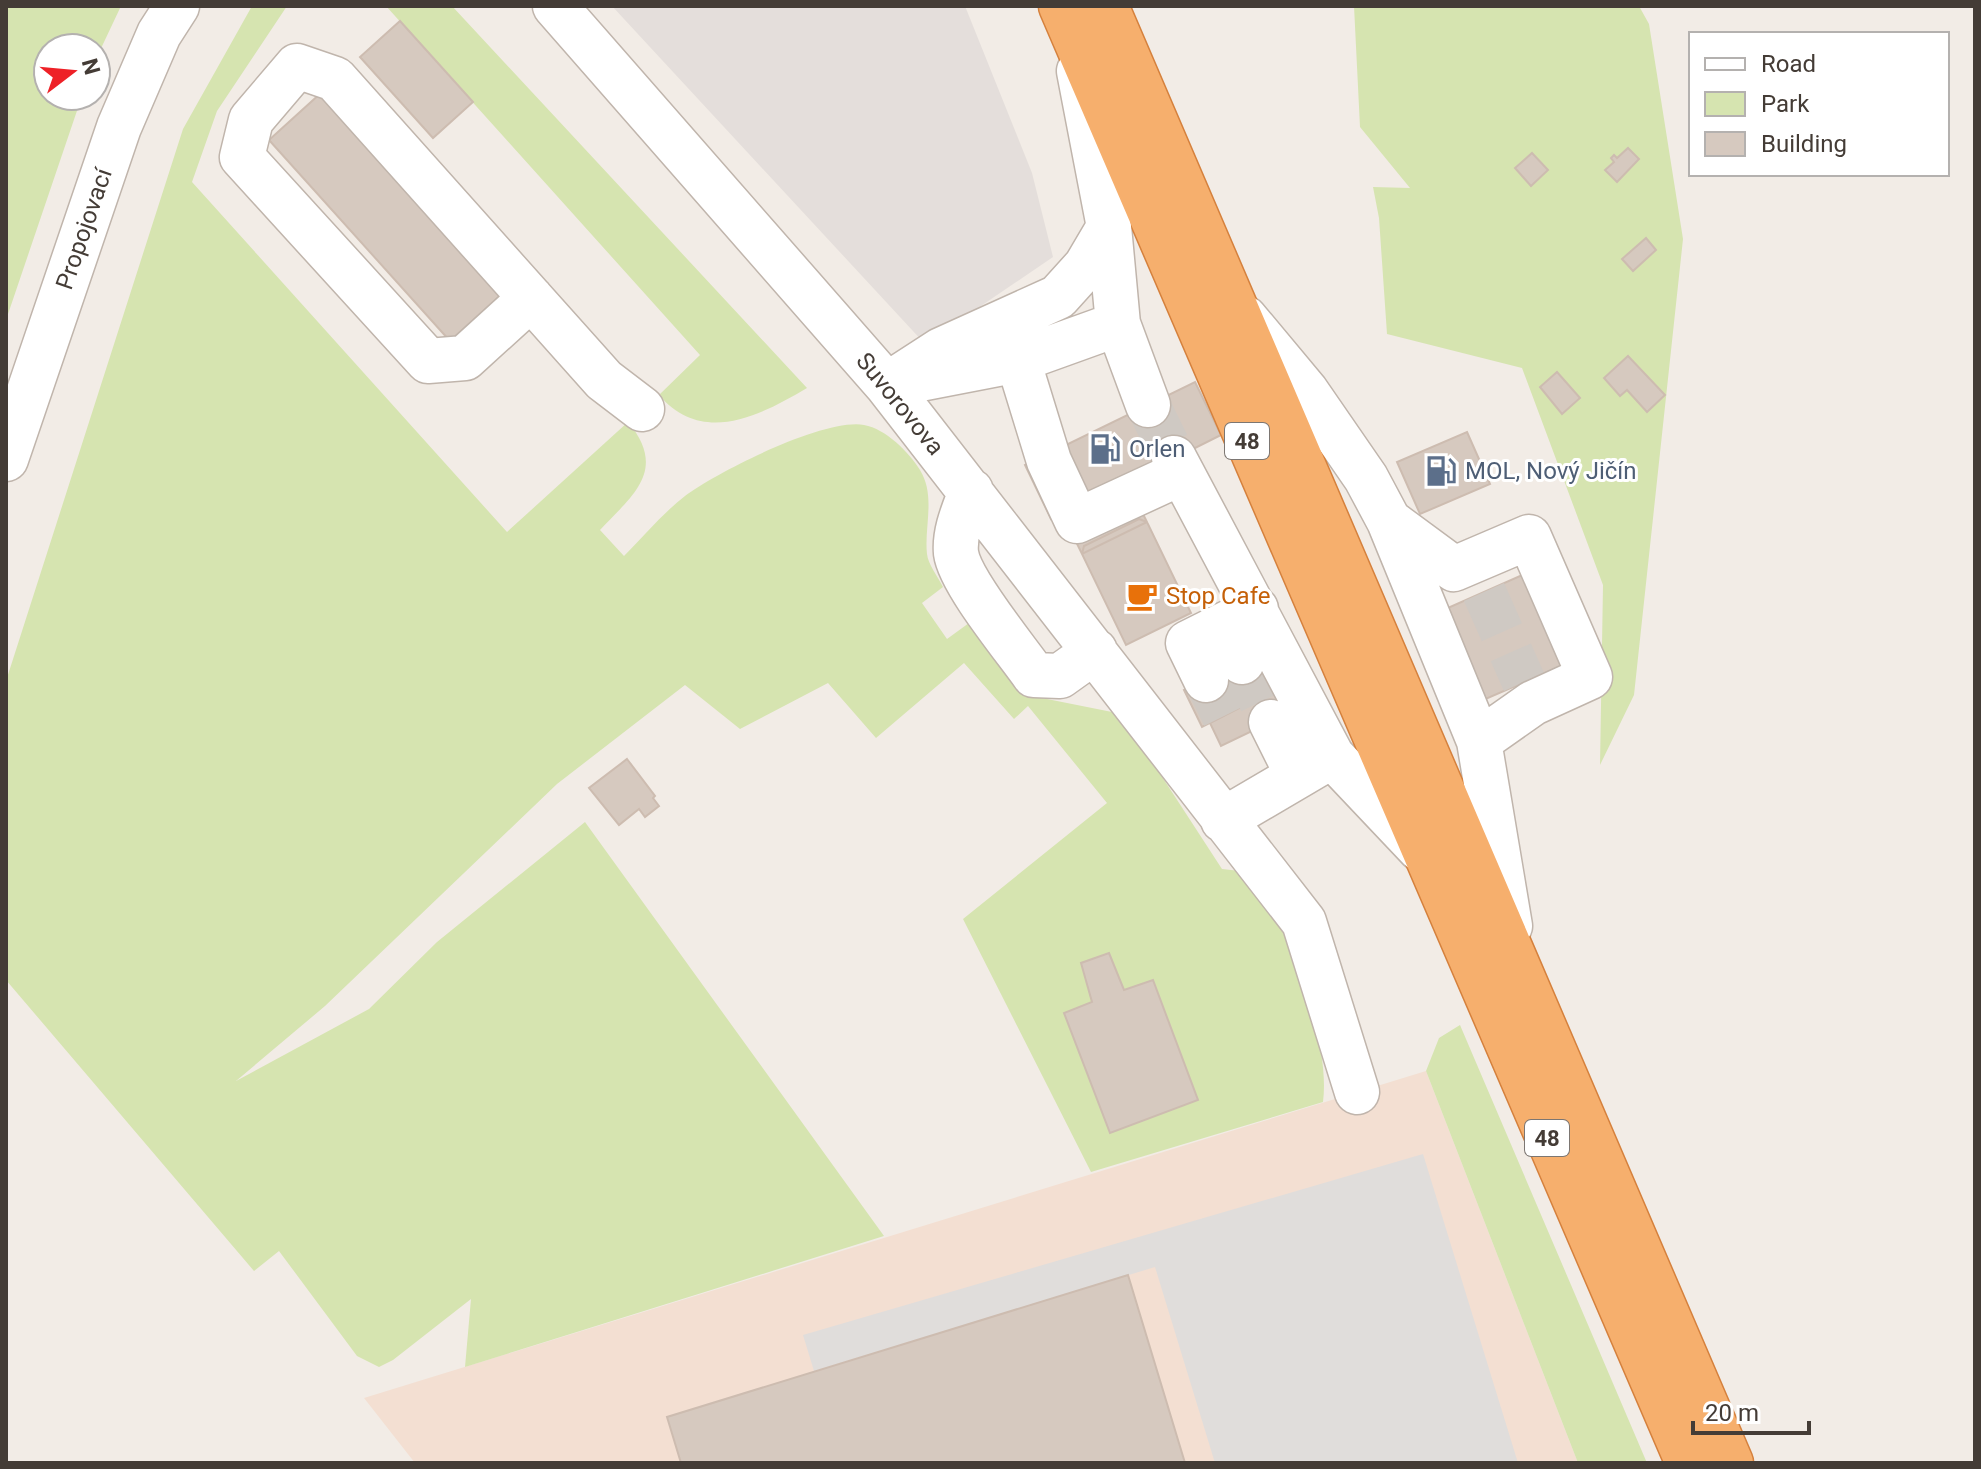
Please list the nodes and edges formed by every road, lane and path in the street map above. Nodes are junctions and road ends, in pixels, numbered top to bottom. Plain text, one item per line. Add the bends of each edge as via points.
1 (177, 6) edge
2 (555, 6) edge
3 (1112, 15) edge
4 (1066, 18) edge
5 (1109, 227) junction
6 (531, 298) junction
7 (1240, 312) junction
8 (1118, 324) junction
9 (1018, 360) junction
10 (887, 385) junction
11 (1148, 405) tunnel mouth
12 (642, 409) dead end
13 (6, 459) edge
14 (971, 491) junction
15 (1389, 521) junction
16 (1095, 651) junction
17 (1271, 722) tunnel mouth
18 (1479, 741) junction
19 (1315, 766) junction
20 (1223, 820) junction
21 (1423, 853) junction
22 (1515, 960) junction
23 (1357, 1092) dead end
24 (1688, 1463) edge
25 (1731, 1463) edge

1 - 13 street, Propojovací via 159,34 119,127
2 - 10 street, Suvorovova
3 - 7 highway, 48
4 - 5 street
4 - 21 highway, 48
5 - 8 street
5 - 10 street via 1086,266 1058,297 941,350
6 - 6 street via 335,79 297,66 251,120 242,157 428,361 465,358
6 - 12 street via 604,380
7 - 15 street via 1306,391
7 - 22 highway, 48
8 - 9 street
8 - 11 street
9 - 10 street
9 - 19 street via 1049,461 1077,521 1177,466 1232,644
10 - 14 street, Suvorovova
14 - 16 street, Suvorovova
14 - 16 street via 957,532 956,554 968,580 1034,675 1060,676
15 - 18 street
15 - 18 street via 1469,581 1529,537 1590,677 1529,693
16 - 20 street, Suvorovova
17 - 19 street
18 - 22 street
19 - 20 street
19 - 21 street
20 - 23 street, Suvorovova via 1304,922
21 - 24 highway, 48
22 - 25 highway, 48

